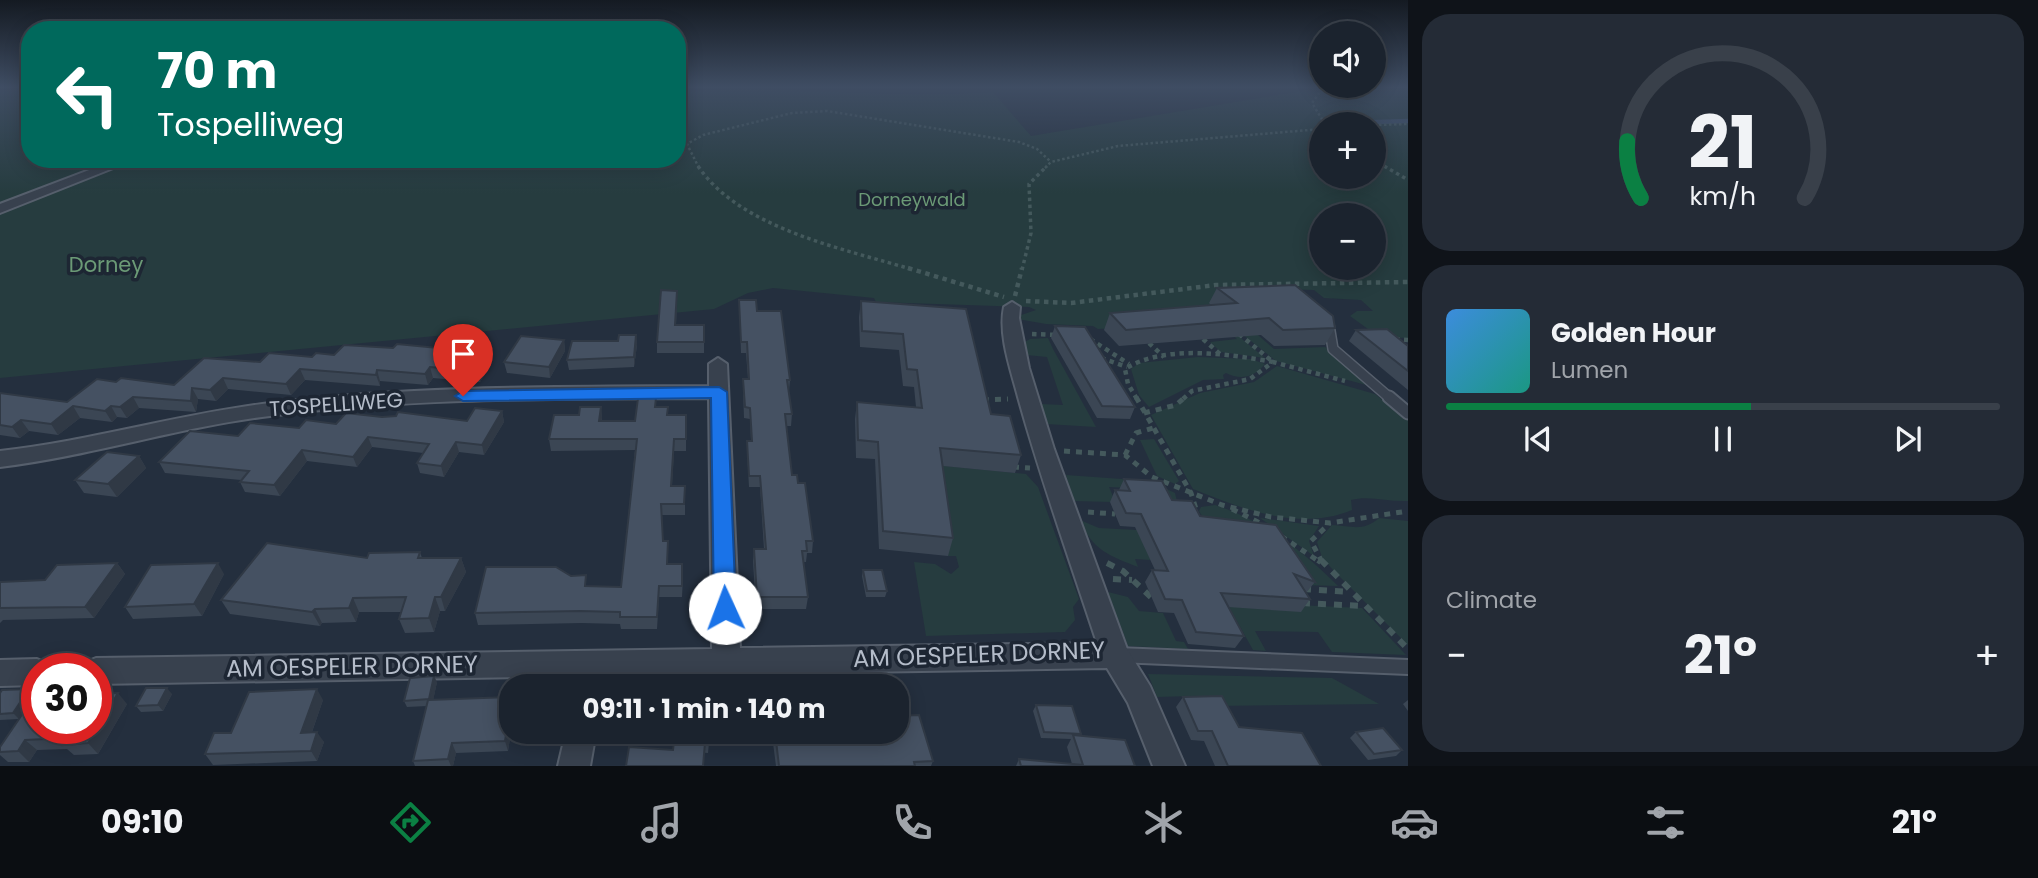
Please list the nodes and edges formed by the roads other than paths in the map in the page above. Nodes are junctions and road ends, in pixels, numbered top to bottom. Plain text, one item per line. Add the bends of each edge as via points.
1 (107, 168) edge
2 (0, 209) edge
3 (1013, 303) road end
4 (1329, 321) edge
5 (718, 363) dead end
6 (719, 392) junction
7 (1408, 413) edge
8 (0, 459) edge
9 (1115, 655) junction
10 (726, 659) junction
11 (1408, 667) edge
12 (112, 671) edge
13 (21, 672) edge
14 (0, 673) edge
15 (592, 674) edge
16 (578, 744) edge
17 (574, 766) edge
18 (1168, 766) edge

1 - 2 street
3 - 9 street, AM OESPELER DORNEY via 1013,334 1043,449
4 - 7 lane via 1334,349
5 - 6 street
6 - 8 street, TOSPELLIWEG via 476,396 272,409
6 - 10 street
9 - 10 street, AM OESPELER DORNEY
9 - 11 lane
9 - 18 street via 1140,696
10 - 15 street, AM OESPELER DORNEY
12 - 15 street, AM OESPELER DORNEY
13 - 14 street
16 - 17 street

